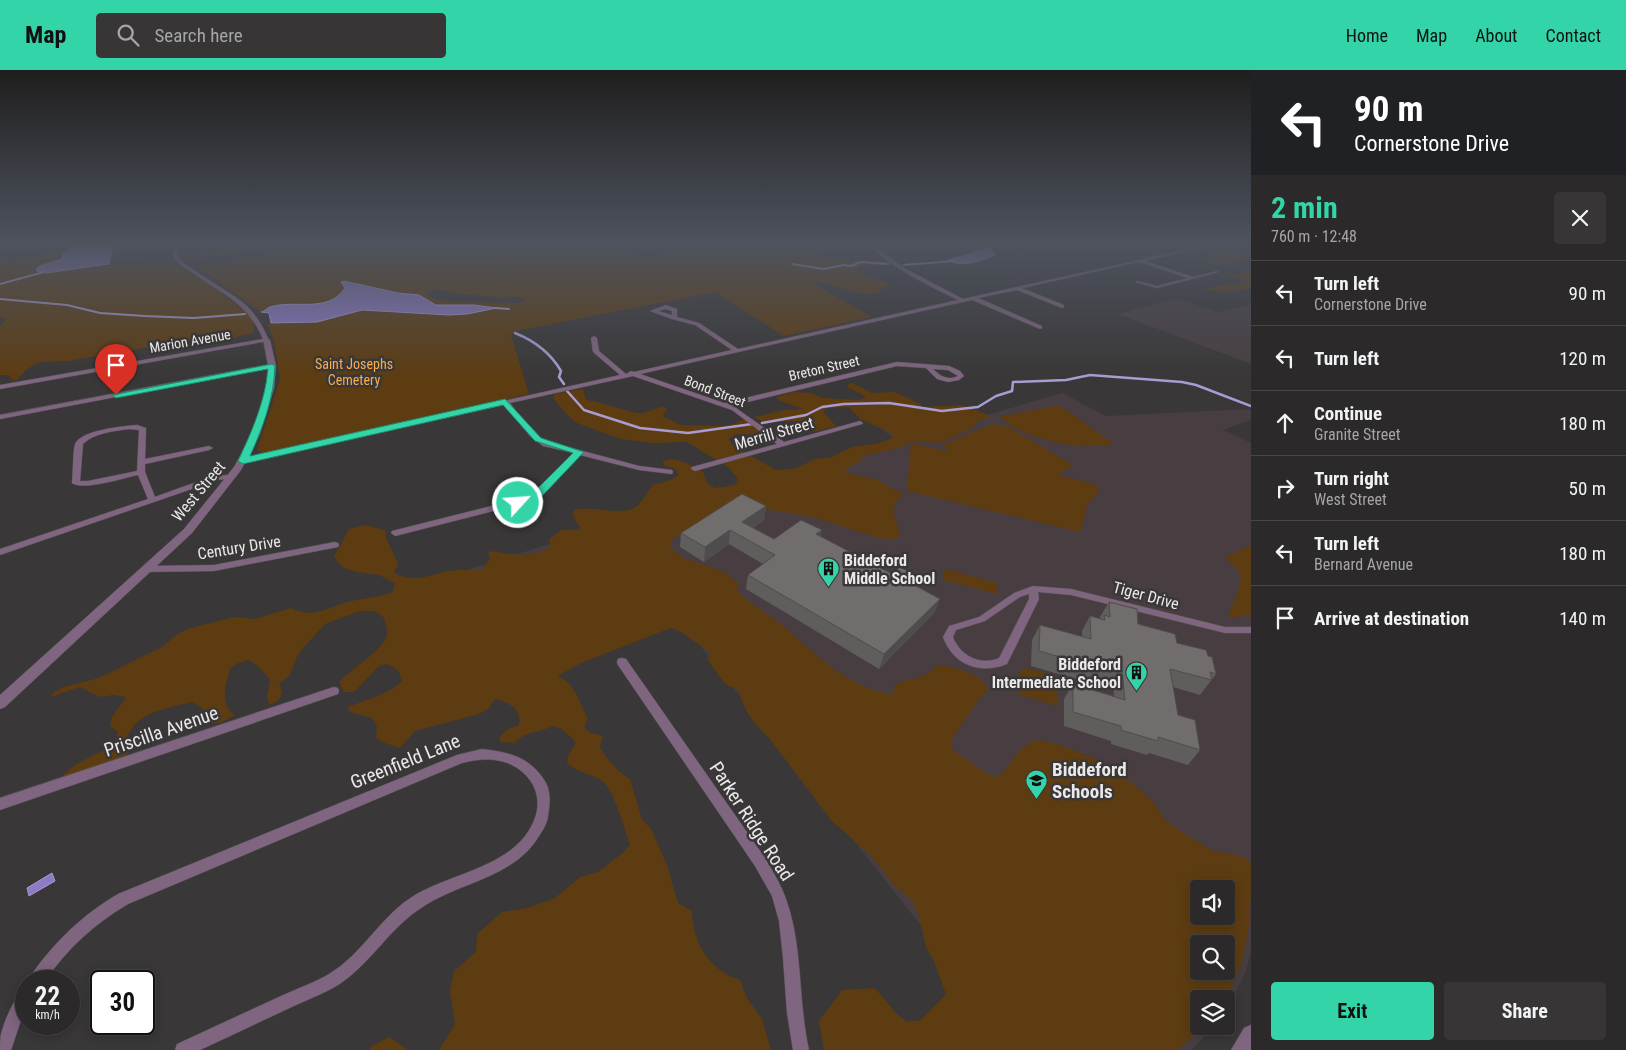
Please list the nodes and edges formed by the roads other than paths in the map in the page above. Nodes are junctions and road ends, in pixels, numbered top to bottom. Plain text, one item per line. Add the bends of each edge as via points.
1 (217, 287) edge
2 (934, 287) edge
3 (1023, 287) edge
4 (1017, 288) junction
5 (972, 297) junction
6 (962, 300) junction
7 (1062, 306) dead end
8 (674, 318) dead end
9 (1040, 326) dead end
10 (594, 338) dead end
11 (266, 340) junction
12 (736, 350) junction
13 (272, 366) junction
14 (929, 368) dead end
15 (632, 373) junction
16 (624, 375) junction
17 (0, 387) edge
18 (505, 402) junction
19 (725, 405) junction
20 (0, 417) edge
21 (860, 423) dead end
22 (782, 444) junction
23 (210, 448) dead end
24 (579, 452) junction
25 (243, 461) junction
26 (142, 462) junction
27 (695, 469) dead end
28 (141, 472) junction
29 (669, 472) dead end
30 (233, 476) junction
31 (152, 499) junction
32 (395, 533) dead end
33 (335, 545) dead end
34 (0, 552) edge
35 (146, 569) junction
36 (1033, 590) junction
37 (1251, 630) edge
38 (622, 662) dead end
39 (334, 690) dead end
40 (0, 703) edge
41 (0, 804) edge
42 (45, 970) edge
43 (15, 1016) edge
44 (1251, 1035) edge
45 (3, 1050) edge
46 (183, 1050) edge
47 (801, 1050) edge
48 (1241, 1050) edge

1 - 11 street, West Street via 248,309 258,321
2 - 6 street
3 - 4 street
4 - 5 street
4 - 7 street
5 - 6 street
5 - 9 street
6 - 12 street
8 - 12 street via 699,325
10 - 16 street via 596,352
11 - 13 street, West Street
11 - 17 street, Marion Avenue
12 - 15 street
13 - 20 street
13 - 25 street, West Street via 265,405
14 - 19 street, Breton Street via 897,364
15 - 16 street
15 - 19 street, Bond Street
16 - 18 street
18 - 24 street via 538,440
18 - 25 street
19 - 22 street, Bond Street via 747,416
21 - 22 street, Merrill Street
22 - 27 street, Merrill Street
23 - 26 street
24 - 29 street via 647,470
24 - 32 street via 545,488 526,500
25 - 30 street, West Street
26 - 28 street
26 - 28 street via 144,431 140,427 95,434 81,440 75,480 78,484 88,484
28 - 31 street
30 - 31 street
30 - 35 street, West Street via 188,531
31 - 34 street
33 - 35 street, Century Drive via 214,568
35 - 40 street, West Street
36 - 36 street, Tiger Drive via 1017,595 982,618 952,628 948,637 955,652 981,664 995,665 1003,661 1034,599
36 - 37 street, Tiger Drive via 1071,592 1224,630
38 - 47 street, Parker Ridge Road via 776,890 786,921 793,1006
39 - 41 street, Priscilla Avenue
42 - 46 street, Greenfield Lane via 75,932 123,900 461,758 500,754 524,765 536,777 542,793 540,821 529,840 512,856 419,900 391,923 355,963 334,979
43 - 45 street
44 - 48 street

